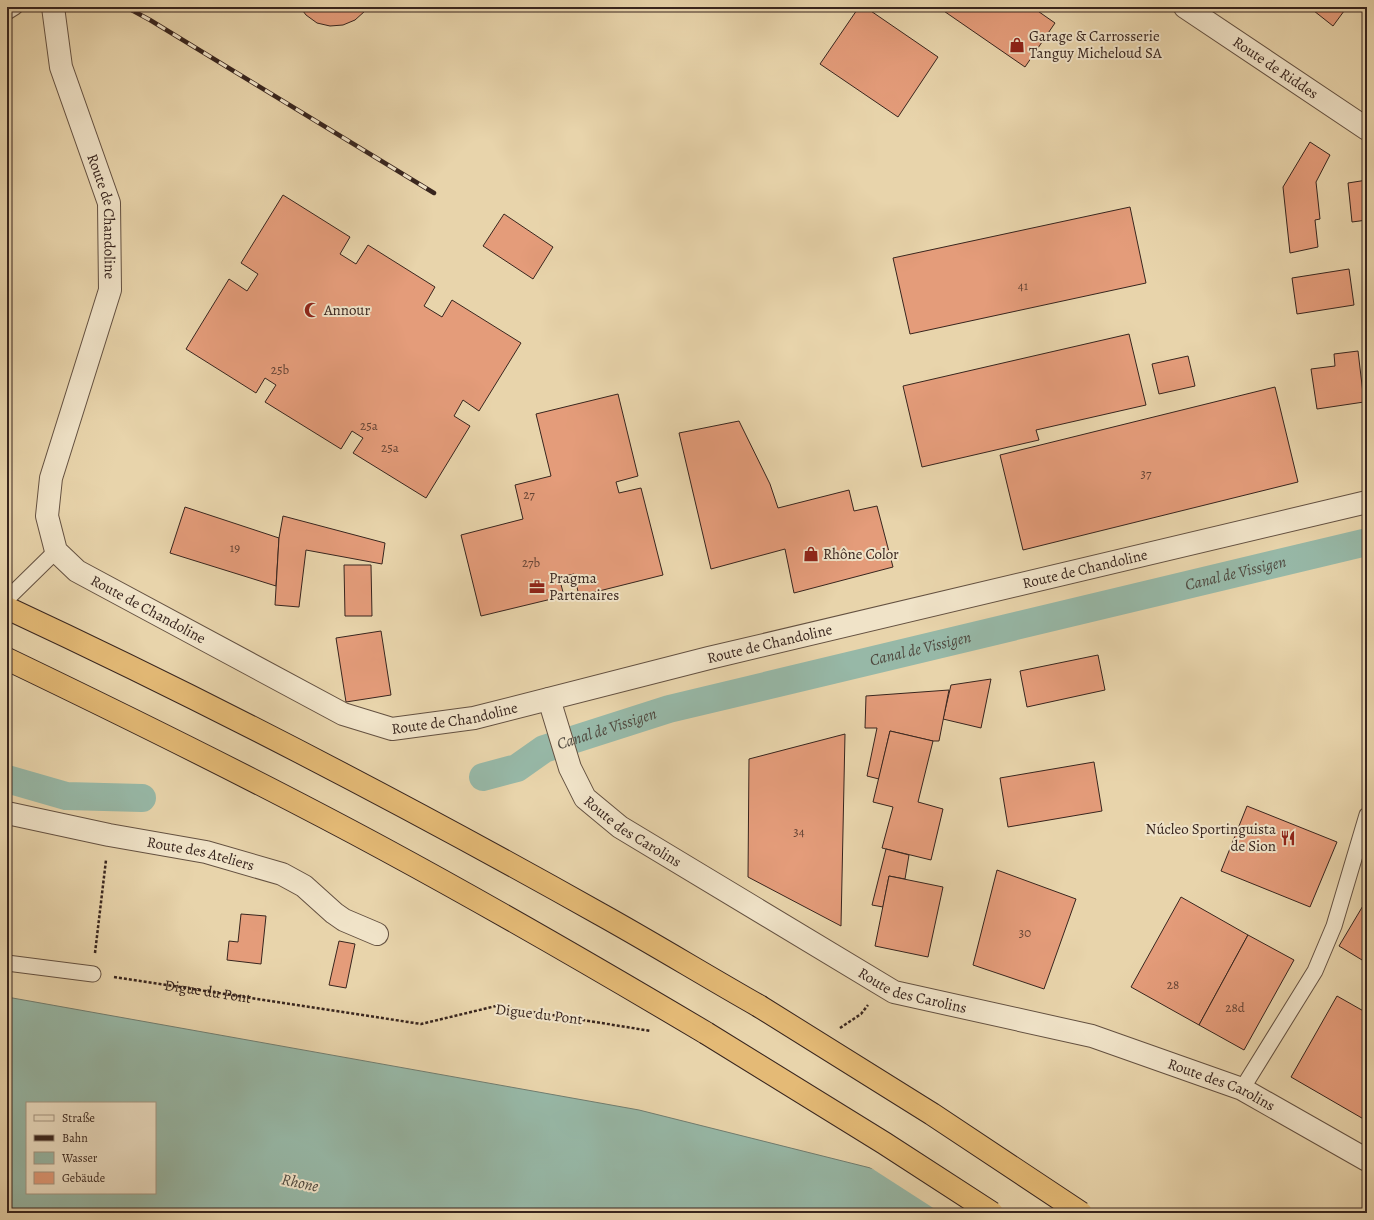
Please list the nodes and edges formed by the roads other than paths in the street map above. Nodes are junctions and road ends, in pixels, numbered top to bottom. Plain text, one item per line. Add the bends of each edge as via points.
1 (15, 7) edge
2 (53, 7) edge
3 (1185, 7) edge
4 (7, 12) edge
5 (1367, 129) edge
6 (1367, 502) edge
7 (56, 551) junction
8 (7, 599) edge
9 (7, 608) edge
10 (7, 659) edge
11 (548, 699) junction
12 (7, 813) edge
13 (1367, 815) edge
14 (377, 934) dead end
15 (7, 963) edge
16 (93, 974) road end
17 (1242, 1089) junction
18 (1367, 1160) edge
19 (992, 1213) edge
20 (1081, 1213) edge

1 - 4 lane
2 - 7 street, Route de Chandoline via 61,67 109,202 110,274 110,290 51,478 47,516
3 - 5 street, Route de Riddes
6 - 11 street, Route de Chandoline via 708,658
7 - 8 lane
7 - 11 street, Route de Chandoline via 77,571 342,714 392,729 474,718
9 - 20 highway, bridge via 198,700 374,791 602,915 759,1006 932,1114
10 - 19 highway, bridge via 167,737 384,849 492,909 706,1033
11 - 17 street, Route des Carolins via 570,768 585,798 620,827 894,992 1092,1036
12 - 14 street, Route des Ateliers via 206,852 282,874 304,886 344,920
13 - 17 lane via 1334,926 1315,971
15 - 16 lane
17 - 18 street, Route des Carolins

